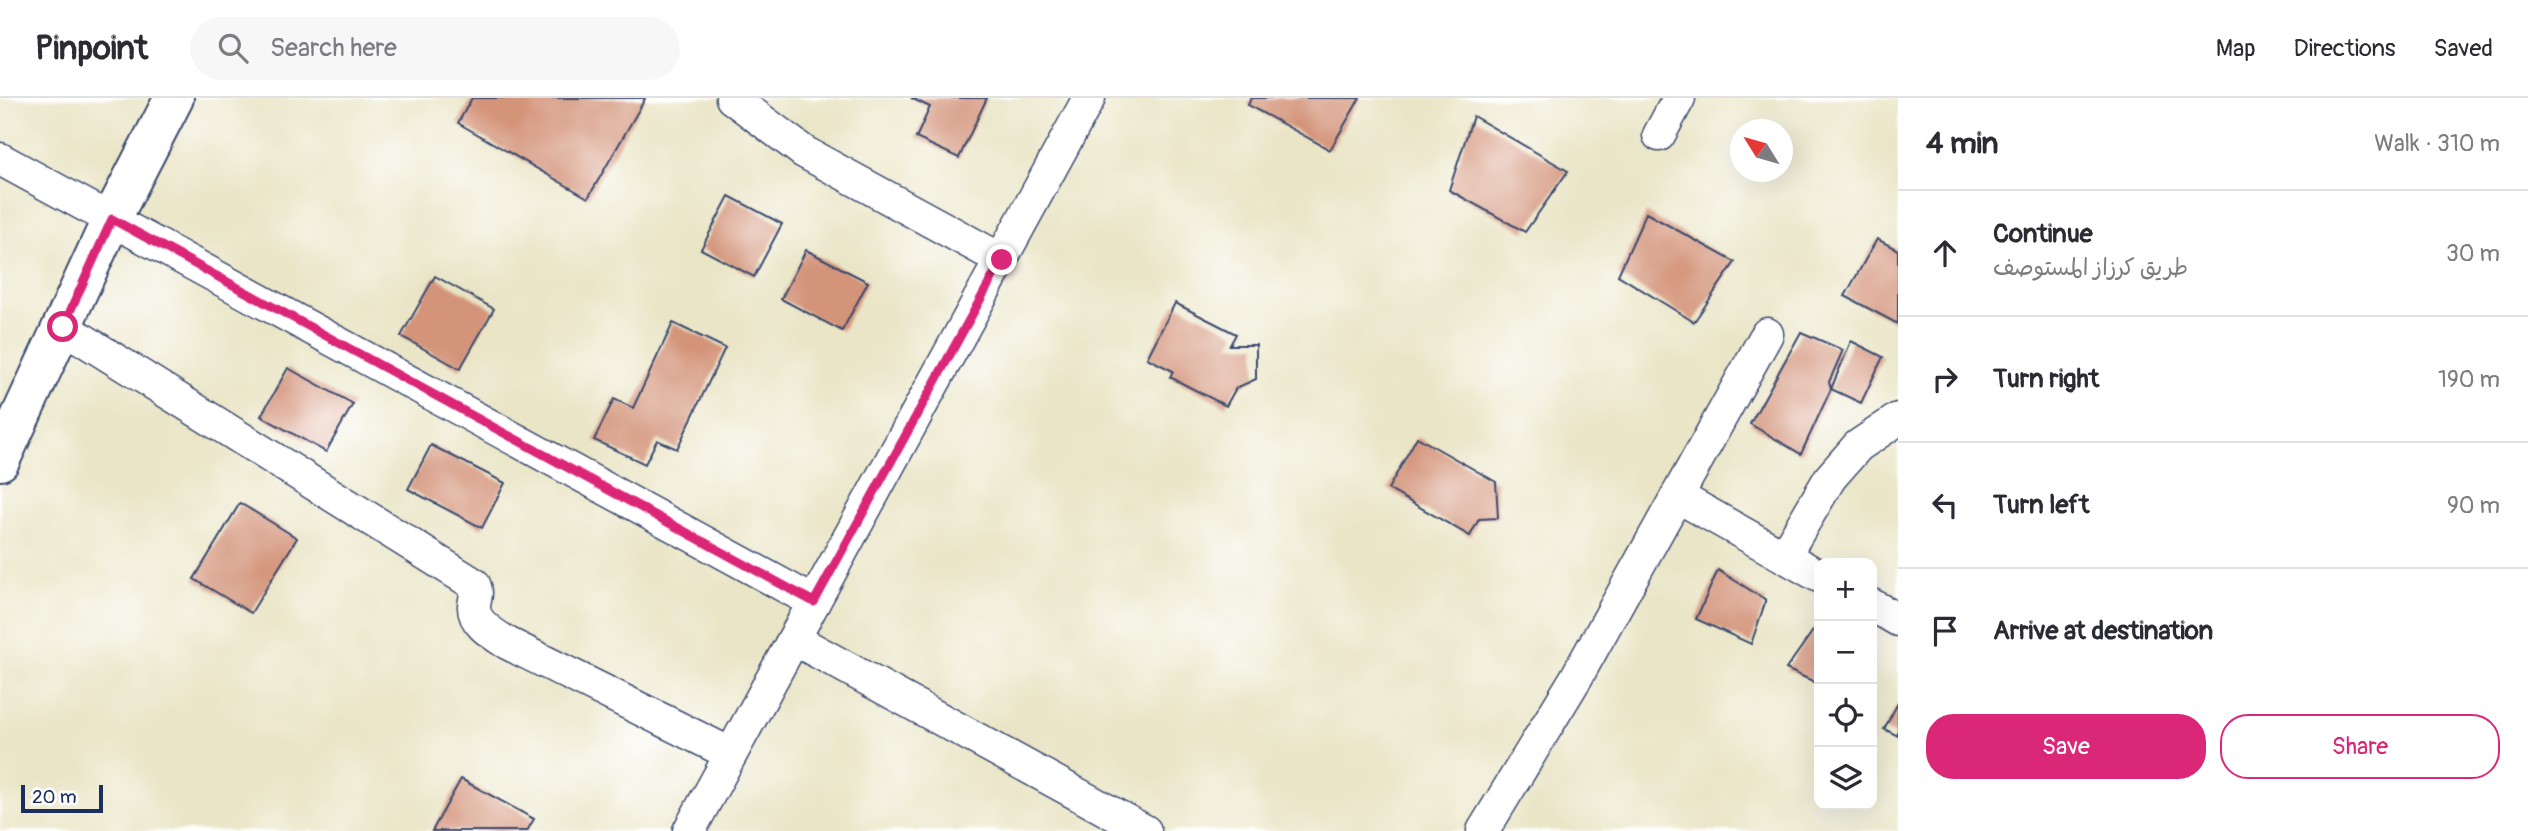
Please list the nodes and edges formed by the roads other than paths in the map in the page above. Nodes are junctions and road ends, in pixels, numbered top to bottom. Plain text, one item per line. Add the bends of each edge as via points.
1 (174, 98) edge
2 (732, 98) edge
3 (1089, 98) edge
4 (1679, 98) edge
5 (1659, 135) dead end
6 (0, 159) edge
7 (112, 219) junction
8 (1002, 260) junction
9 (63, 327) junction
10 (1767, 334) dead end
11 (1898, 419) edge
12 (0, 461) edge
13 (1677, 496) junction
14 (1784, 556) junction
15 (1814, 573) edge
16 (814, 602) junction
17 (1877, 608) edge
18 (1898, 620) edge
19 (794, 639) junction
20 (731, 754) junction
21 (689, 831) edge
22 (1145, 831) edge
23 (1483, 831) edge

1 - 7 main road
2 - 8 street via 804,152
3 - 8 street
4 - 5 street
6 - 7 street
7 - 9 main road
7 - 16 street
8 - 16 street
9 - 12 main road
9 - 20 street via 474,584 474,613 507,643
10 - 13 street
11 - 14 street via 1858,446 1830,478
13 - 14 street
13 - 23 street via 1576,678
14 - 15 street
16 - 19 street
17 - 18 street
19 - 20 street
19 - 22 street
20 - 21 street

